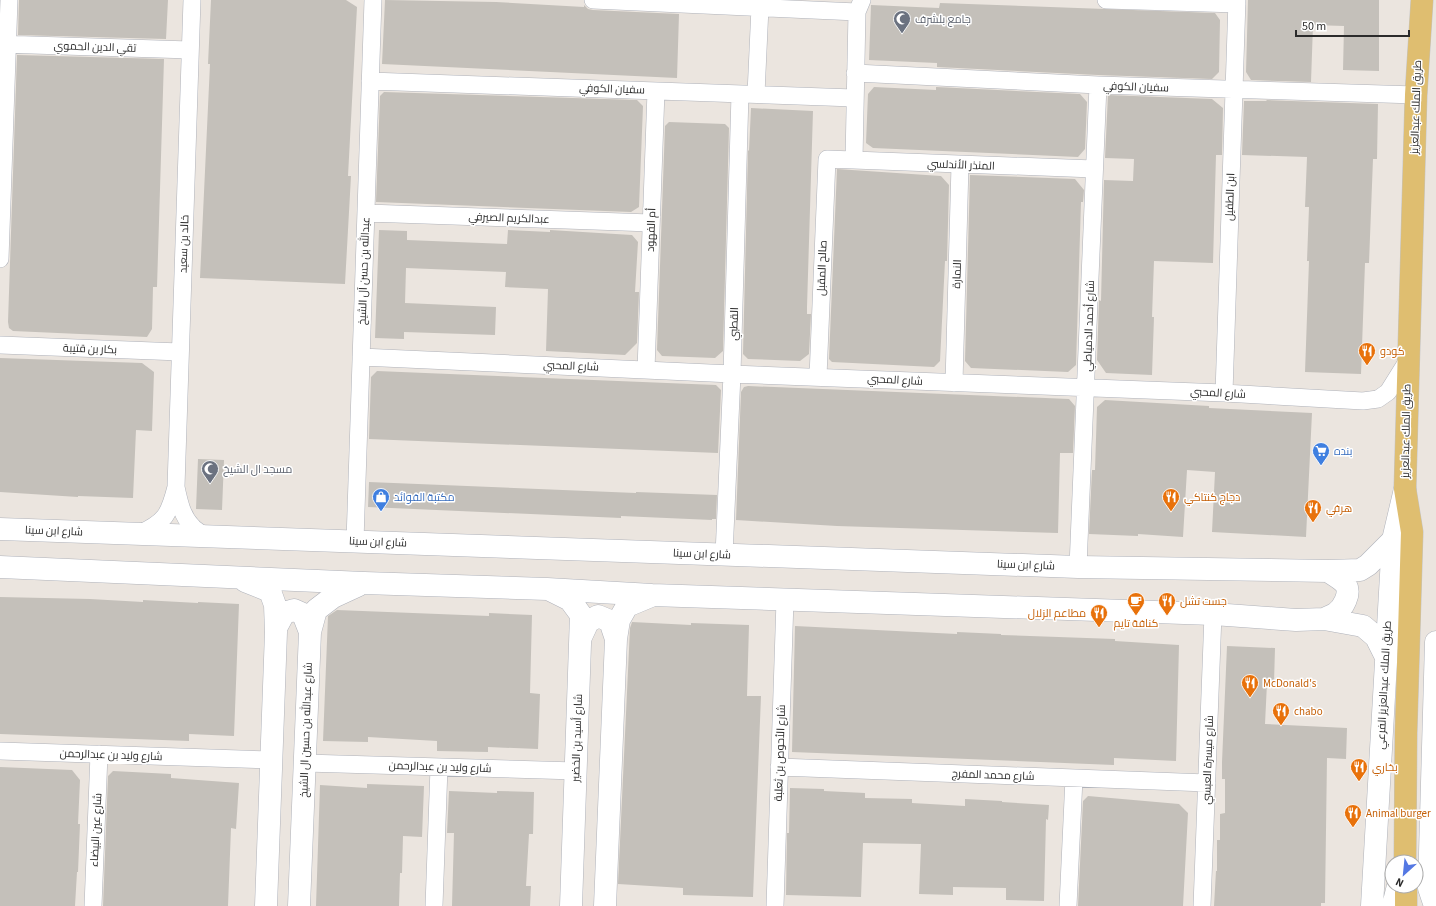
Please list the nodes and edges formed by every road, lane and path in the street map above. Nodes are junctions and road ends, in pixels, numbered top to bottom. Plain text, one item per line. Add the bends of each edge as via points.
1 (9, 0) edge
2 (192, 0) edge
3 (373, 0) edge
4 (593, 0) edge
5 (1106, 0) edge
6 (1422, 0) edge
7 (1237, 2) edge
8 (780, 4) edge
9 (860, 6) edge
10 (760, 7) junction
11 (4, 45) edge
12 (190, 50) junction
13 (855, 73) junction
14 (370, 81) junction
15 (1098, 85) junction
16 (1233, 90) junction
17 (656, 91) junction
18 (748, 94) junction
19 (1416, 95) junction
20 (854, 98) junction
21 (827, 159) joint
22 (854, 160) junction
23 (960, 165) junction
24 (1094, 169) junction
25 (366, 213) junction
26 (651, 224) junction
27 (0, 259) edge
28 (0, 345) edge
29 (180, 352) junction
30 (362, 357) junction
31 (1408, 360) junction
32 (646, 370) junction
33 (732, 374) junction
34 (818, 377) junction
35 (954, 383) junction
36 (1086, 387) junction
37 (1224, 393) junction
38 (176, 487) junction
39 (1405, 489) junction
40 (0, 529) edge
41 (139, 534) junction
42 (205, 536) junction
43 (1393, 540) junction
44 (355, 541) junction
45 (724, 555) junction
46 (0, 567) edge
47 (1078, 567) junction
48 (1328, 571) junction
49 (238, 578) junction
50 (364, 583) junction
51 (547, 588) junction
52 (652, 596) junction
53 (785, 600) junction
54 (1213, 614) junction
55 (1324, 619) junction
56 (276, 628) junction
57 (310, 632) junction
58 (581, 637) junction
59 (616, 639) junction
60 (1436, 642) edge
61 (1386, 657) junction
62 (0, 751) edge
63 (99, 754) junction
64 (271, 760) junction
65 (305, 763) junction
66 (439, 767) junction
67 (780, 767) junction
68 (576, 771) junction
69 (1074, 778) junction
70 (1431, 782) junction
71 (1207, 783) junction
72 (1404, 854) edge
73 (1396, 894) edge
74 (1406, 894) edge
75 (93, 906) edge
76 (266, 906) edge
77 (299, 906) edge
78 (434, 906) edge
79 (571, 906) edge
80 (604, 906) edge
81 (775, 906) edge
82 (1068, 906) edge
83 (1202, 906) edge
84 (1372, 906) edge
85 (1393, 906) edge
86 (1406, 906) edge
87 (1415, 906) edge
88 (1435, 906) edge

1 - 11 street
2 - 12 street, خالد بن سعيد
3 - 14 street, عبدالله بن حسن آل الشيخ
4 - 10 street
5 - 7 street
6 - 19 main road, طريق الملك عبدالعزيز
7 - 16 street, ابن الطفيل
8 - 9 street
8 - 10 street
9 - 13 street
10 - 18 street, القطبي
11 - 12 street, تقي الدين الحموي
11 - 27 street
12 - 29 street, خالد بن سعيد
13 - 15 street, سفيان الكوفي
13 - 20 street
14 - 17 street, سفيان الكوفي
14 - 25 street, عبدالله بن حسن آل الشيخ
15 - 16 street, سفيان الكوفي
15 - 24 street, شارع أحمد الدمياطي
16 - 19 street, سفيان الكوفي
16 - 37 street, ابن الطفيل
17 - 18 street, سفيان الكوفي
17 - 26 street, أم الفهود
18 - 20 street, سفيان الكوفي
18 - 33 street, القطبي
19 - 31 main road, طريق الملك عبدالعزيز
20 - 22 street
21 - 22 street, المنذر الأندلسي
21 - 34 street, صالح المقبل
22 - 23 street, المنذر الأندلسي
23 - 24 street, المنذر الأندلسي
23 - 35 street, النمارة
24 - 36 street, شارع أحمد الدمياطي
25 - 26 street, عبدالكريم الصيرفي
25 - 30 street, عبدالله بن حسن آل الشيخ
26 - 32 street, أم الفهود
28 - 29 street, بكار بن قتيبة
29 - 38 street, خالد بن سعيد
30 - 32 street, شارع المحبي
30 - 44 street, عبدالله بن حسن آل الشيخ
31 - 37 street, شارع المحبي via 1388,392 1378,399 1363,401
31 - 39 main road, طريق الملك عبدالعزيز
32 - 33 street, شارع المحبي
33 - 34 street, شارع المحبي
33 - 45 street, القطبي
34 - 35 street, شارع المحبي
35 - 36 street, شارع المحبي
36 - 37 street, شارع المحبي
36 - 47 street, شارع أحمد الدمياطي
38 - 41 street, خالد بن سعيد via 166,516 156,526
38 - 42 street, خالد بن سعيد via 186,517 192,527
39 - 43 street, طريق الملك عبدالعزيز الفرعي
39 - 72 main road, طريق الملك عبدالعزيز via 1412,532
40 - 41 street, شارع ابن سينا
41 - 42 street, شارع ابن سينا
42 - 44 street, شارع ابن سينا
43 - 48 street, شارع ابن سينا via 1360,570
43 - 61 street, طريق الملك عبدالعزيز الفرعي
44 - 45 street, شارع ابن سينا
45 - 47 street, شارع ابن سينا
46 - 49 street
47 - 48 street, شارع ابن سينا
48 - 55 street via 1345,584 1347,596 1336,614
49 - 50 street
49 - 56 street via 270,591 275,605
50 - 51 street
50 - 57 street, شارع عبدالله بن حسين ال الشيخ via 333,597 316,610
51 - 52 street
51 - 58 street, شارع أسيد بن الخضير via 570,600 581,615
52 - 53 street
52 - 59 street via 627,606 619,620
53 - 54 street
53 - 67 street, شارع الأحوص بن ثعلبة
54 - 55 street via 1296,620
54 - 71 street, شارع ميسرة العبسي
55 - 61 street via 1363,626 1376,637
56 - 57 street via 284,613 294,610 303,614
56 - 64 street
57 - 65 street, شارع عبدالله بن حسين ال الشيخ
58 - 59 street via 588,622 598,616 610,621
58 - 68 street, شارع أسيد بن الخضير
59 - 80 street
60 - 70 street
61 - 84 street, طريق الملك عبدالعزيز الفرعي
62 - 63 street, شارع وليد بن عبدالرحمن
63 - 64 street, شارع وليد بن عبدالرحمن
63 - 75 street, شارع عين البيضاء
64 - 76 street
65 - 66 street, شارع وليد بن عبدالرحمن
65 - 77 street, شارع عبدالله بن حسين ال الشيخ
66 - 68 street, شارع وليد بن عبدالرحمن
66 - 78 street
67 - 69 street, شارع محمد المفرج
67 - 81 street, شارع الأحوص بن ثعلبة
68 - 79 street, شارع أسيد بن الخضير
69 - 71 street, شارع محمد المفرج
69 - 82 street
70 - 87 street
70 - 88 street via 1429,888
71 - 83 street, شارع ميسرة العبسي
73 - 85 street
74 - 86 main road

